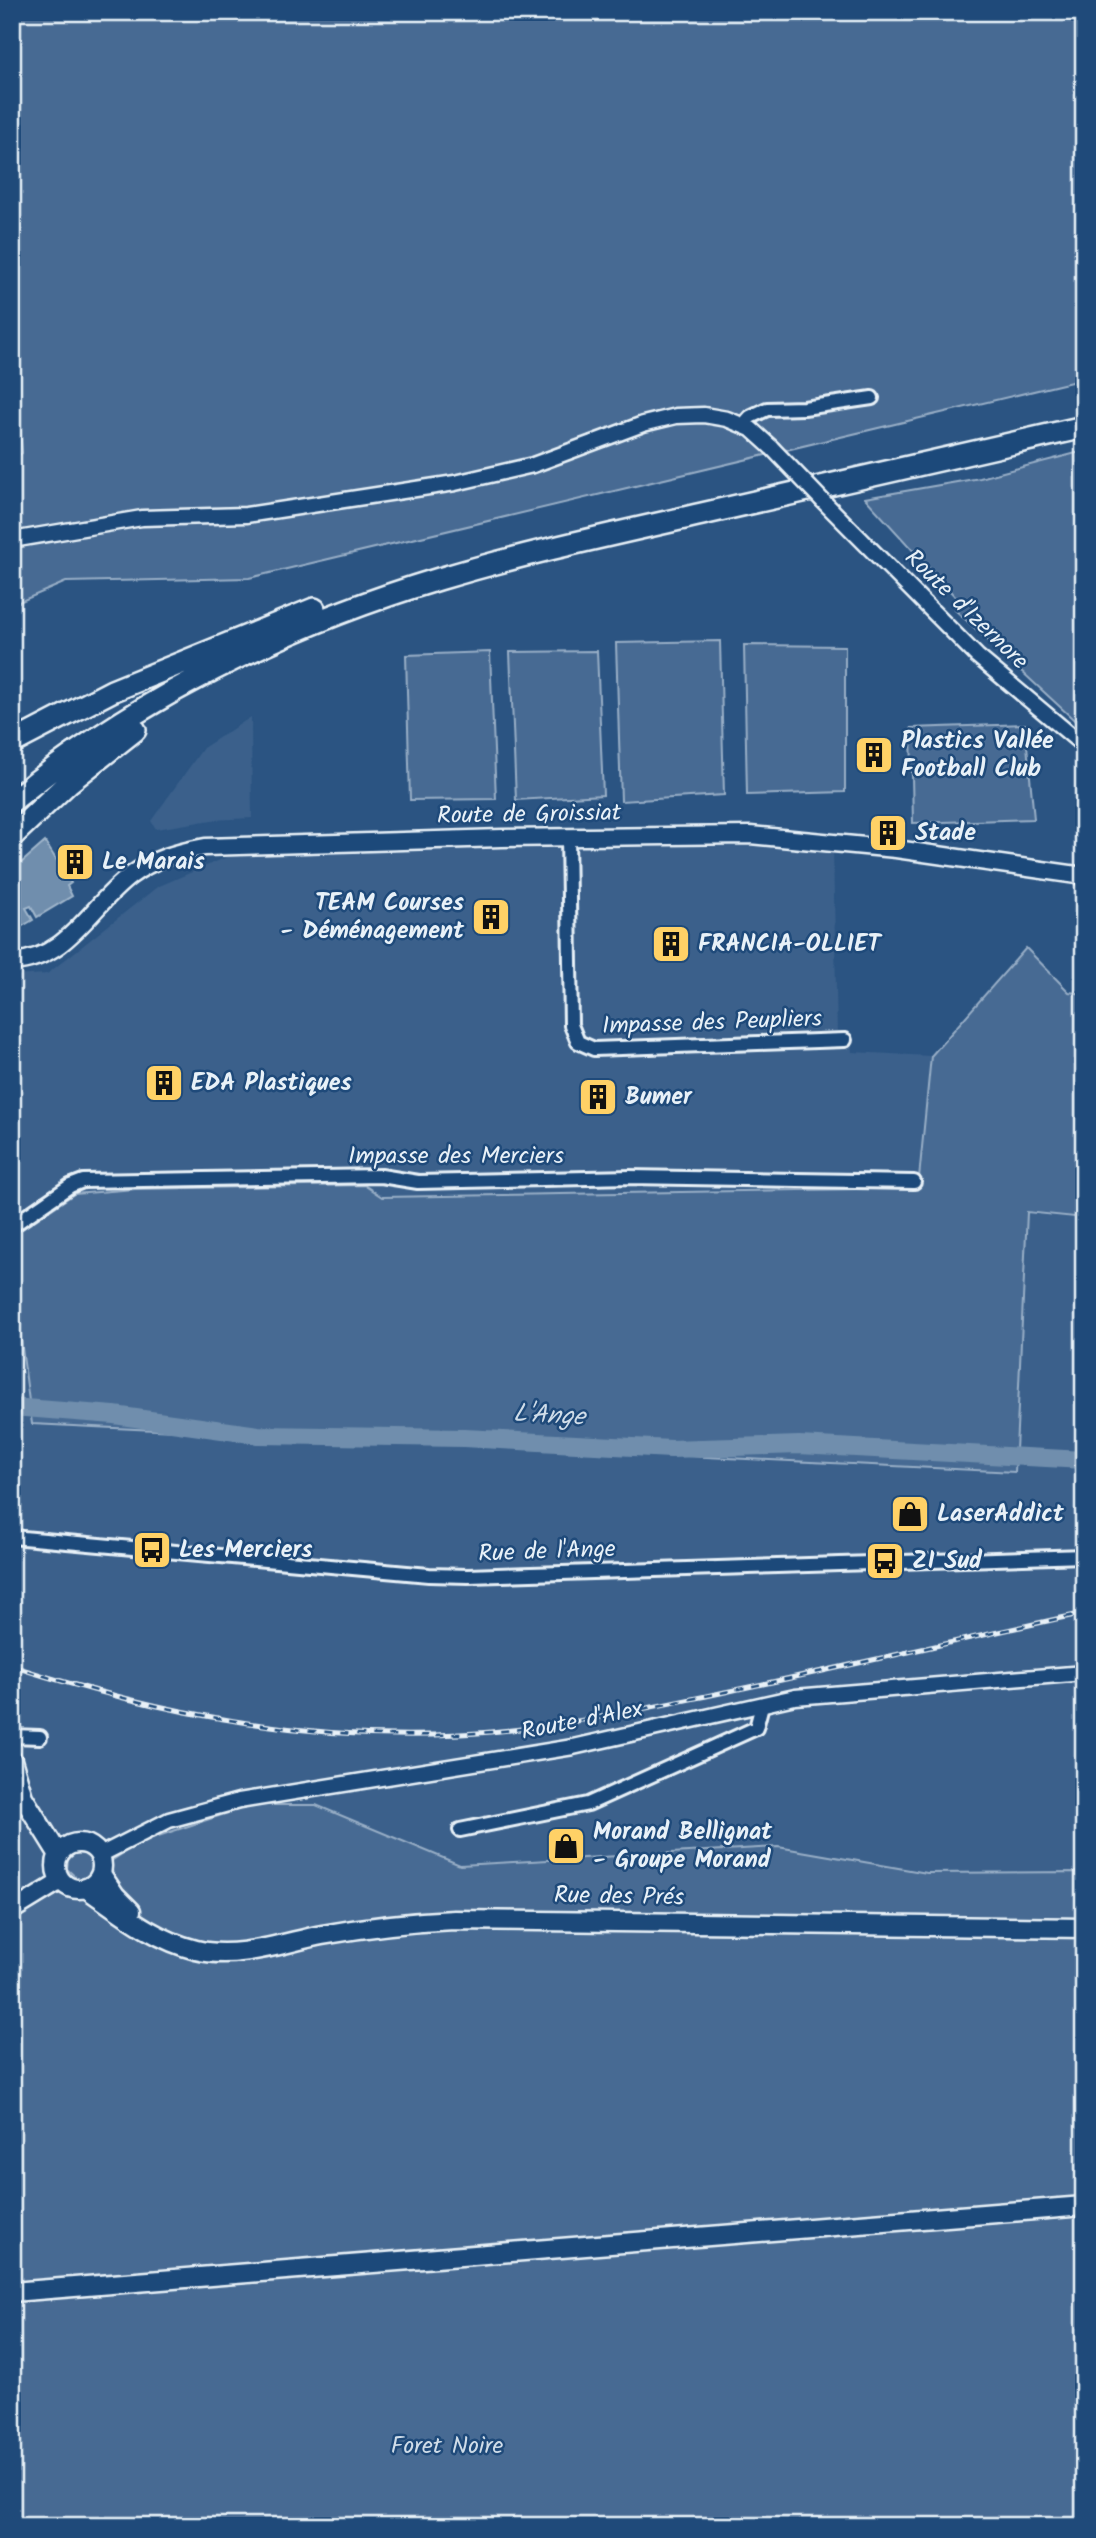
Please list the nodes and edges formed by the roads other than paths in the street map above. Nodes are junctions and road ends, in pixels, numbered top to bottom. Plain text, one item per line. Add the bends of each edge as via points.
1 (872, 398) dead end
2 (1084, 413) edge
3 (743, 425) junction
4 (1084, 427) edge
5 (12, 540) edge
6 (325, 605) junction
7 (221, 667) junction
8 (12, 743) edge
9 (1084, 746) edge
10 (12, 785) edge
11 (12, 801) edge
12 (12, 836) edge
13 (568, 837) junction
14 (1084, 876) edge
15 (12, 962) edge
16 (845, 1040) dead end
17 (914, 1182) dead end
18 (12, 1226) edge
19 (12, 1536) edge
20 (1084, 1556) edge
21 (1084, 1673) edge
22 (762, 1705) junction
23 (12, 1736) edge
24 (40, 1737) dead end
25 (12, 1760) edge
26 (460, 1830) dead end
27 (65, 1849) junction
28 (100, 1865) junction
29 (61, 1881) junction
30 (86, 1888) junction
31 (12, 1911) edge
32 (1084, 1928) edge
33 (160, 1937) junction
34 (1084, 2206) edge
35 (12, 2292) edge

1 - 3 street via 767,409
2 - 6 highway via 512,545
3 - 5 street via 715,416 676,415 533,465 455,483 246,515 142,518
3 - 9 street, Route d'Izernore, bridge via 772,448 977,656
4 - 7 highway via 451,576 335,615
6 - 8 highway via 112,691
6 - 10 highway via 169,680
7 - 11 highway via 121,724
7 - 12 highway via 91,764
13 - 14 main road, Route de Groissiat via 704,834 796,838
13 - 15 main road, Route de Groissiat via 226,845 191,850 158,859 129,876 53,951
13 - 16 street, Impasse des Peupliers via 571,1025 578,1042 594,1049
17 - 18 street, Impasse des Merciers via 630,1177 418,1182 381,1176 83,1181
19 - 20 street, Rue de l'Ange via 455,1576
21 - 22 street, Route d'Alex via 795,1698
22 - 26 street via 756,1728 588,1804
22 - 28 street, Route d'Alex via 573,1747 239,1801 169,1821
23 - 24 street
25 - 27 main road via 27,1803
27 - 28 main road via 91,1846
27 - 29 main road via 56,1868
28 - 30 main road
28 - 33 main road, Rue des Prés via 115,1895
29 - 30 main road via 72,1888
29 - 31 main road
30 - 33 main road, Rue des Prés
32 - 33 main road, Rue des Prés via 454,1920 390,1925 217,1953
34 - 35 main road

